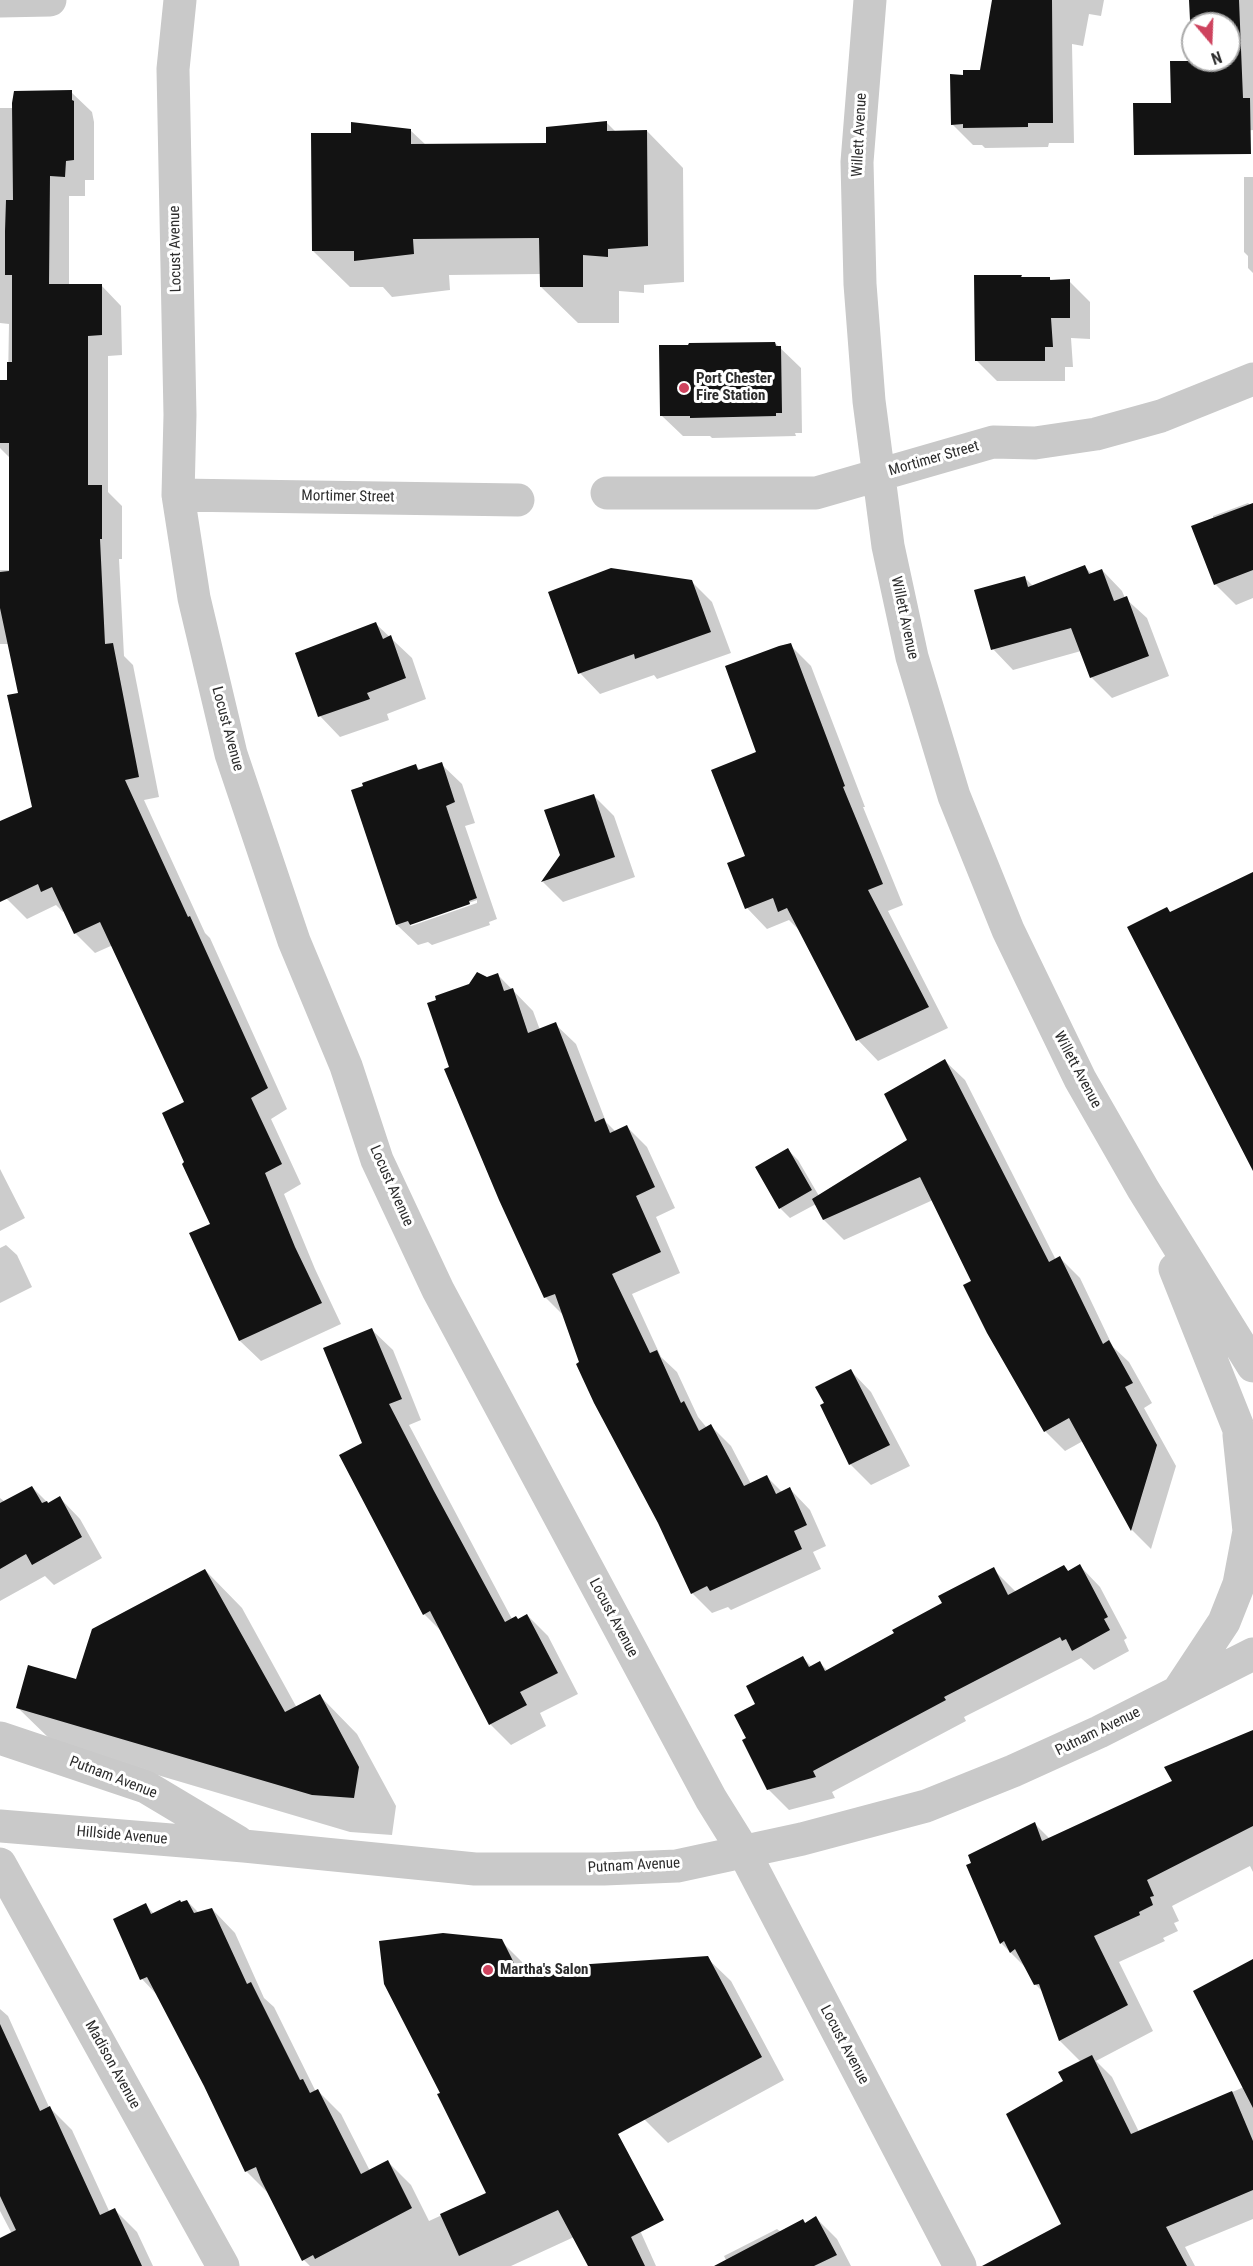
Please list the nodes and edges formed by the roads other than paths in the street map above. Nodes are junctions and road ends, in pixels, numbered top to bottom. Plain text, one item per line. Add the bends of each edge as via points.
1 (50, 0) edge
2 (180, 0) edge
3 (870, 0) edge
4 (0, 1) edge
5 (1253, 380) edge
6 (879, 475) junction
7 (607, 493) dead end
8 (178, 495) junction
9 (518, 500) dead end
10 (1143, 1189) junction
11 (1253, 1366) edge
12 (1238, 1427) junction
13 (1253, 1458) edge
14 (1253, 1654) edge
15 (1177, 1693) junction
16 (0, 1738) edge
17 (0, 1826) edge
18 (244, 1846) junction
19 (744, 1852) junction
20 (0, 1864) edge
21 (223, 2266) edge
22 (960, 2266) edge

1 - 4 street
2 - 8 street, Locust Avenue via 173,69
3 - 6 street, Willett Avenue via 857,162 868,401
5 - 6 street, Mortimer Street via 1161,416 1096,434 1035,443 993,442
6 - 7 street, Mortimer Street via 816,493
6 - 10 street, Willett Avenue via 888,546 912,657 954,796 1013,941 1080,1079
8 - 9 street, Mortimer Street
8 - 19 street, Locust Avenue via 194,598 231,754 294,941 346,1066 377,1160 438,1290 711,1799
10 - 11 street, Willett Avenue
10 - 12 street, Willett Avenue
12 - 13 street, Willett Avenue
12 - 15 street via 1249,1532 1239,1584 1224,1622
14 - 15 street, Putnam Avenue
15 - 19 street, Putnam Avenue via 1067,1747 926,1806
16 - 18 street, Putnam Avenue via 146,1787
17 - 18 street, Hillside Avenue
18 - 19 street, Putnam Avenue via 475,1869 677,1866
19 - 22 street, Locust Avenue
20 - 21 street, Madison Avenue

